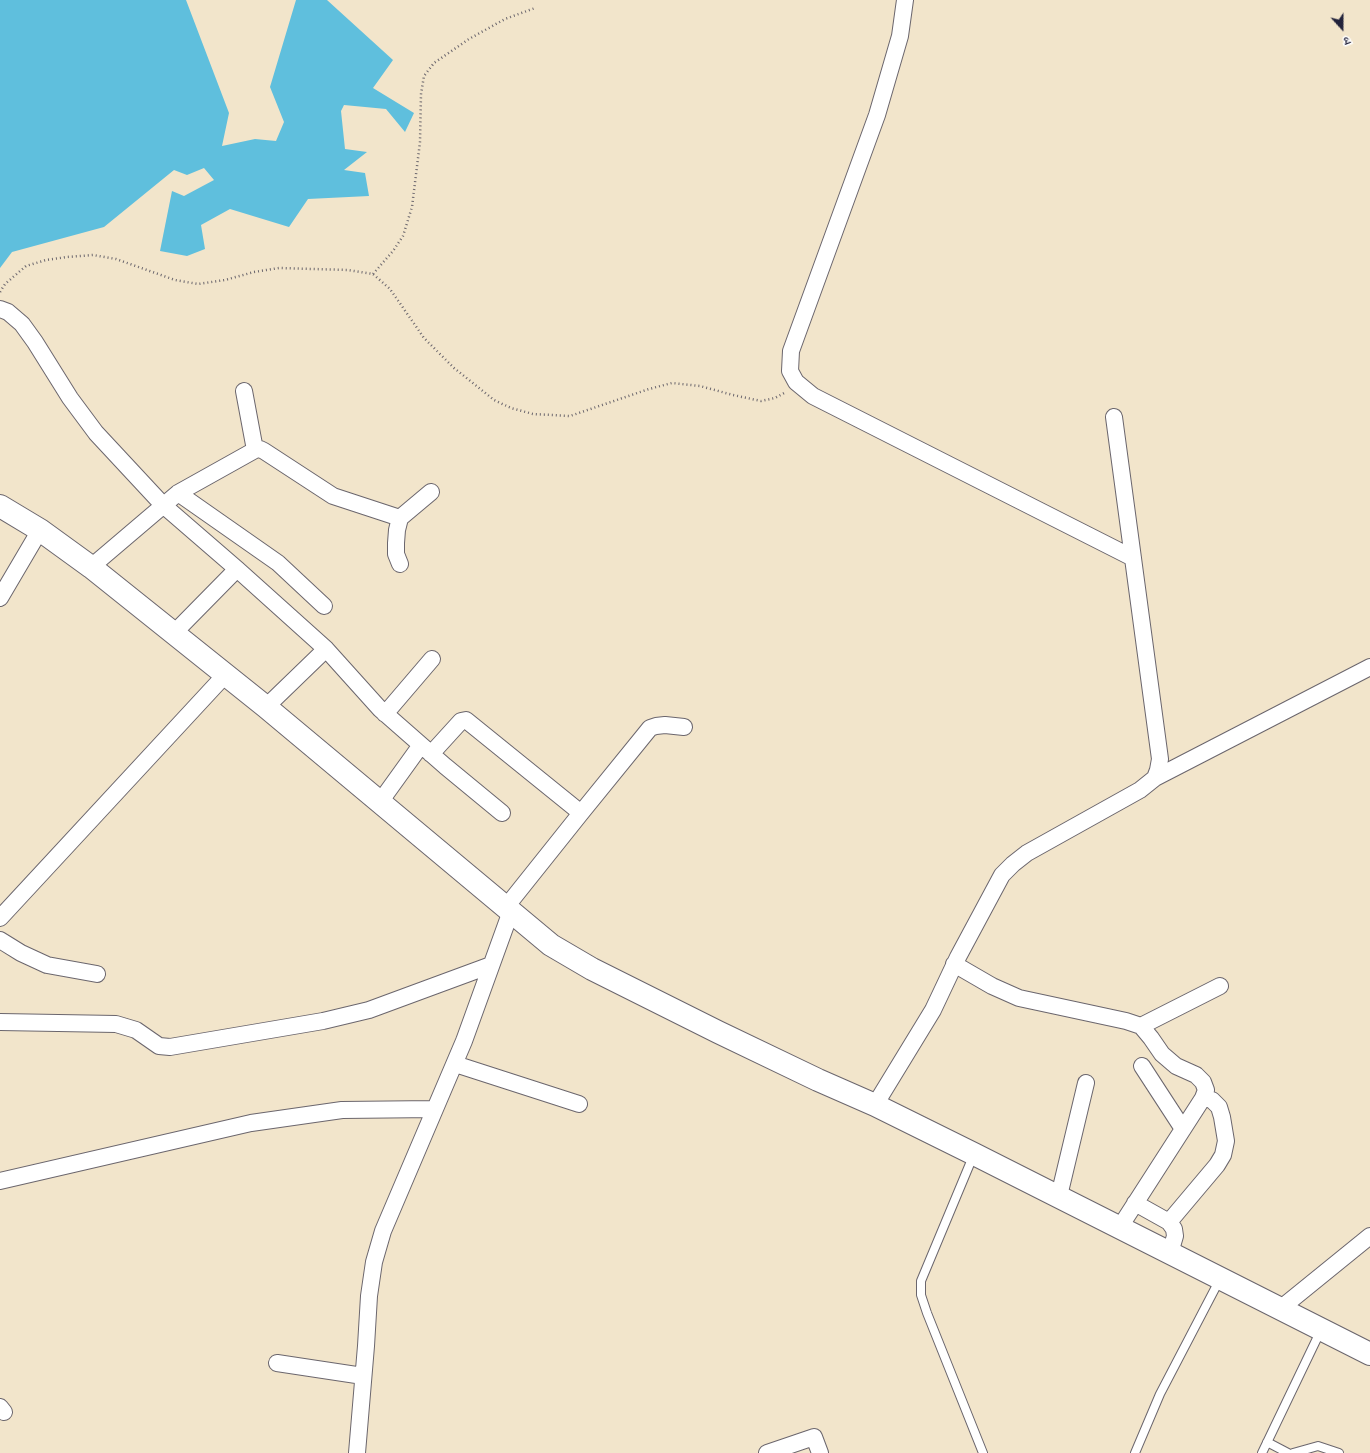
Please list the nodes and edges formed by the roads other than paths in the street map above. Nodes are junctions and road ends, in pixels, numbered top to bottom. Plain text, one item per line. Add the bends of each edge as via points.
1 (906, 0) edge
2 (0, 309) edge
3 (244, 391) dead end
4 (1114, 417) dead end
5 (255, 450) junction
6 (178, 492) junction
7 (431, 492) dead end
8 (163, 505) junction
9 (0, 506) edge
10 (400, 518) junction
11 (40, 530) junction
12 (1133, 558) junction
13 (400, 564) dead end
14 (91, 566) junction
15 (237, 569) junction
16 (0, 598) edge
17 (324, 606) dead end
18 (174, 633) junction
19 (326, 649) junction
20 (432, 659) dead end
21 (1370, 667) edge
22 (226, 674) junction
23 (266, 707) junction
24 (386, 714) junction
25 (684, 727) dead end
26 (426, 750) junction
27 (1155, 778) junction
28 (380, 802) junction
29 (502, 813) dead end
30 (581, 813) junction
31 (509, 909) junction
32 (0, 918) edge
33 (0, 940) edge
34 (954, 964) junction
35 (491, 966) junction
36 (97, 974) dead end
37 (1220, 986) dead end
38 (0, 1022) edge
39 (1141, 1026) junction
40 (455, 1064) junction
41 (1142, 1066) dead end
42 (1086, 1083) dead end
43 (1203, 1098) junction
44 (579, 1104) dead end
45 (875, 1105) junction
46 (436, 1109) junction
47 (1183, 1129) junction
48 (974, 1154) junction
49 (0, 1181) edge
50 (1059, 1196) junction
51 (1135, 1203) junction
52 (1169, 1222) junction
53 (1120, 1227) junction
54 (1370, 1236) edge
55 (1170, 1253) junction
56 (1221, 1279) junction
57 (1280, 1309) junction
58 (1321, 1329) junction
59 (1370, 1354) edge
60 (277, 1363) dead end
61 (363, 1376) junction
62 (1267, 1442) junction
63 (983, 1451) edge
64 (1329, 1451) edge
65 (357, 1453) edge
66 (767, 1453) edge
67 (820, 1453) edge
68 (991, 1453) edge
69 (1135, 1453) edge
70 (1262, 1453) edge
71 (1288, 1453) edge
72 (1294, 1453) edge
73 (1339, 1453) edge

1 - 12 street via 900,36 877,115 791,351 790,371 796,382 813,396
2 - 8 street via 8,312 22,324 92,428
3 - 5 street
4 - 12 street
5 - 6 street
5 - 10 street via 264,451 333,496
6 - 8 street
6 - 17 street via 278,563
7 - 10 street
8 - 14 street
8 - 15 street
9 - 11 main road
10 - 13 street via 396,554
11 - 14 main road
11 - 16 street
12 - 27 street via 1160,759
14 - 18 main road
15 - 18 street
15 - 19 street
18 - 22 main road
19 - 23 street
19 - 24 street
20 - 24 street
21 - 27 street
22 - 23 main road
22 - 32 street
23 - 28 main road
24 - 26 street
25 - 30 street via 665,724 650,728
26 - 28 street
26 - 29 street
26 - 30 street via 460,720 466,720
27 - 34 street via 1140,790 1027,853 1013,864 994,888
28 - 31 main road
30 - 31 street
31 - 35 street
31 - 45 main road via 551,945 592,969 718,1032
33 - 36 street via 47,965
34 - 39 street via 992,986 1020,998
34 - 45 street via 934,1010
35 - 38 street via 363,1012 170,1047 159,1046 136,1030 116,1024
35 - 40 street
37 - 39 street
39 - 43 street via 1162,1054 1176,1066 1196,1075 1203,1082 1206,1090
40 - 44 street
40 - 46 street
41 - 47 street
42 - 50 street
43 - 47 street
43 - 52 street via 1212,1100 1219,1107 1226,1141 1223,1155
45 - 48 main road
46 - 49 street via 342,1110 251,1123
46 - 61 street via 383,1231 374,1262
47 - 51 street
48 - 50 main road
48 - 63 lane via 921,1281 921,1295
50 - 53 main road
51 - 52 street
51 - 53 street
52 - 55 street via 1175,1236
53 - 55 main road
54 - 57 street
55 - 56 main road
56 - 57 main road
56 - 69 lane via 1160,1394
57 - 58 main road
58 - 59 main road
58 - 62 lane
60 - 61 street
61 - 65 street
62 - 70 lane
62 - 71 lane
63 - 68 lane
64 - 72 lane via 1318,1446
64 - 73 lane
66 - 67 street via 814,1437

